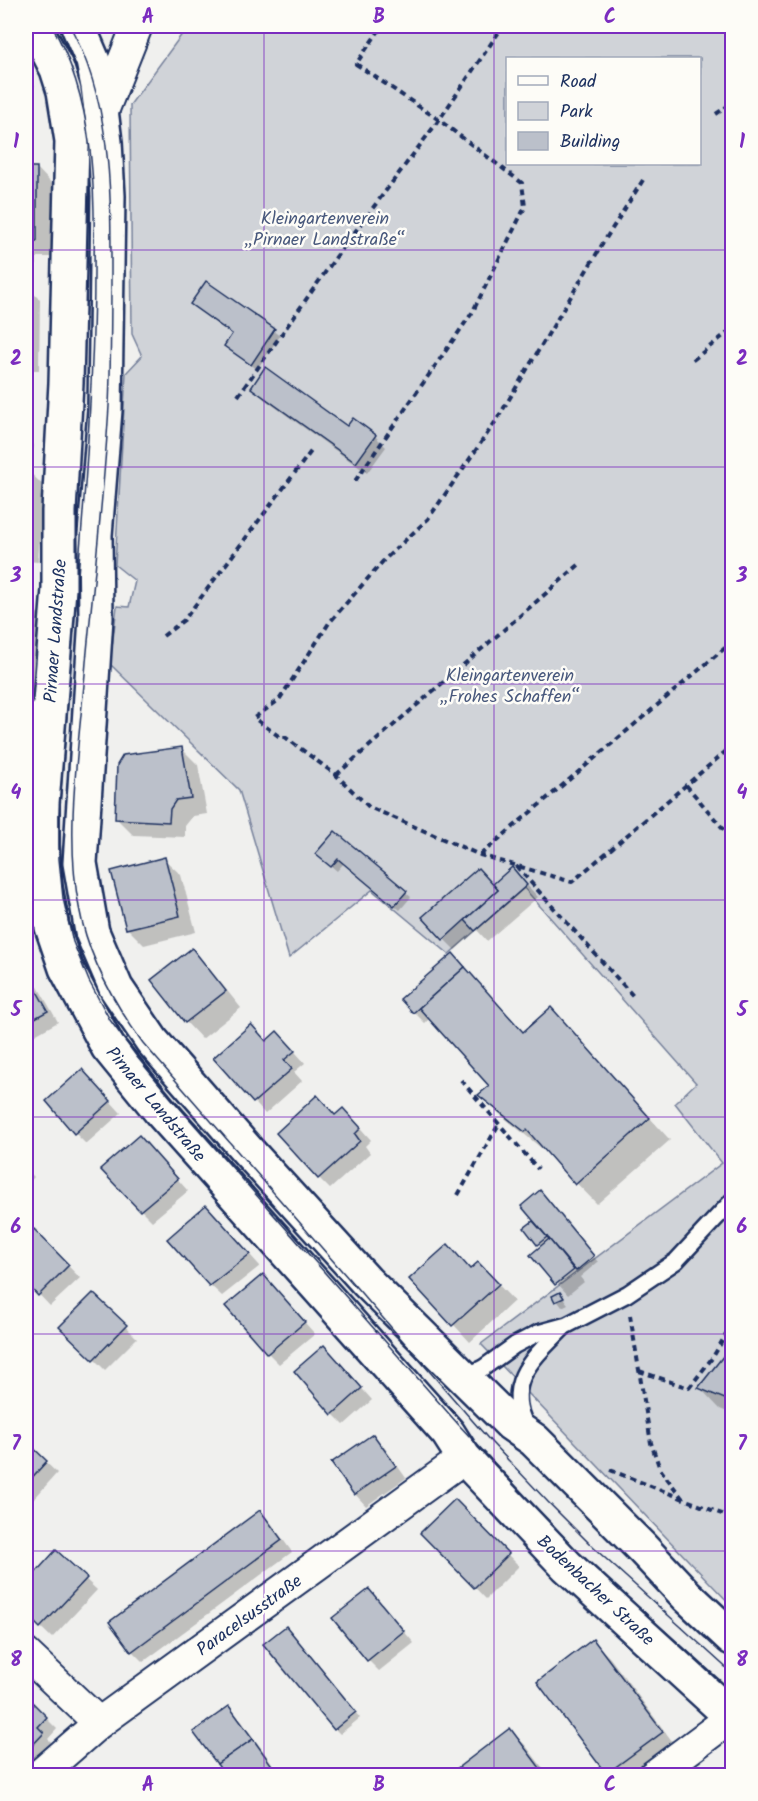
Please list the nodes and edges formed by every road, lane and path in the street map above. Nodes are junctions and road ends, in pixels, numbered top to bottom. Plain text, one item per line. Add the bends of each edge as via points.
1 (34, 26) edge
2 (78, 26) edge
3 (137, 26) edge
4 (382, 26) edge
5 (503, 26) edge
6 (732, 103) edge
7 (102, 114) junction
8 (716, 114) dead end
9 (439, 120) junction
10 (644, 180) dead end
11 (732, 329) edge
12 (693, 360) dead end
13 (238, 396) dead end
14 (312, 450) dead end
15 (356, 481) dead end
16 (581, 562) dead end
17 (163, 636) dead end
18 (732, 642) edge
19 (38, 718) edge
20 (732, 746) edge
21 (336, 775) junction
22 (686, 785) junction
23 (732, 839) edge
24 (480, 855) junction
25 (516, 866) junction
26 (634, 997) dead end
27 (461, 1080) dead end
28 (499, 1124) junction
29 (538, 1169) dead end
30 (458, 1195) dead end
31 (732, 1201) edge
32 (627, 1294) junction
33 (567, 1324) junction
34 (732, 1324) edge
35 (639, 1371) junction
36 (476, 1388) junction
37 (534, 1440) junction
38 (464, 1458) junction
39 (608, 1469) dead end
40 (682, 1498) junction
41 (732, 1518) edge
42 (732, 1638) edge
43 (26, 1654) edge
44 (732, 1717) edge
45 (99, 1723) junction
46 (38, 1776) edge
47 (653, 1776) edge

1 - 19 street, Pirnaer Landstraße via 57,69 72,141 59,589
2 - 7 street, Pirnaer Landstraße via 93,61
3 - 7 street
4 - 9 path via 356,63
5 - 9 path
6 - 8 path
7 - 36 street, Pirnaer Landstraße via 108,185 107,351 95,535 96,618 80,863 92,932 116,988 152,1041 367,1282
9 - 13 path
9 - 15 path via 522,183 525,207 472,313
10 - 21 path via 496,421 428,519 384,560 329,623 279,700 254,718
11 - 12 path
14 - 17 path via 184,620
16 - 21 path
18 - 24 path
19 - 38 street, Pirnaer Landstraße via 42,845 52,927 66,968 108,1047 161,1112 448,1433
20 - 22 path
21 - 24 path via 369,807
22 - 23 path
22 - 25 path via 572,882
24 - 25 path
25 - 26 path
27 - 28 path
28 - 29 path
28 - 30 path
31 - 32 lane via 676,1261
32 - 33 lane
32 - 35 path
33 - 36 lane via 515,1345 483,1368
33 - 37 lane via 522,1374 517,1402
34 - 35 path via 689,1388
35 - 40 path via 651,1443 660,1469
36 - 37 street via 511,1424
37 - 42 street
38 - 44 street, Bodenbacher Straße via 567,1566
38 - 45 street, Paracelsusstraße
39 - 40 path
40 - 41 path
43 - 45 street
44 - 47 street
45 - 46 street, Paracelsusstraße

